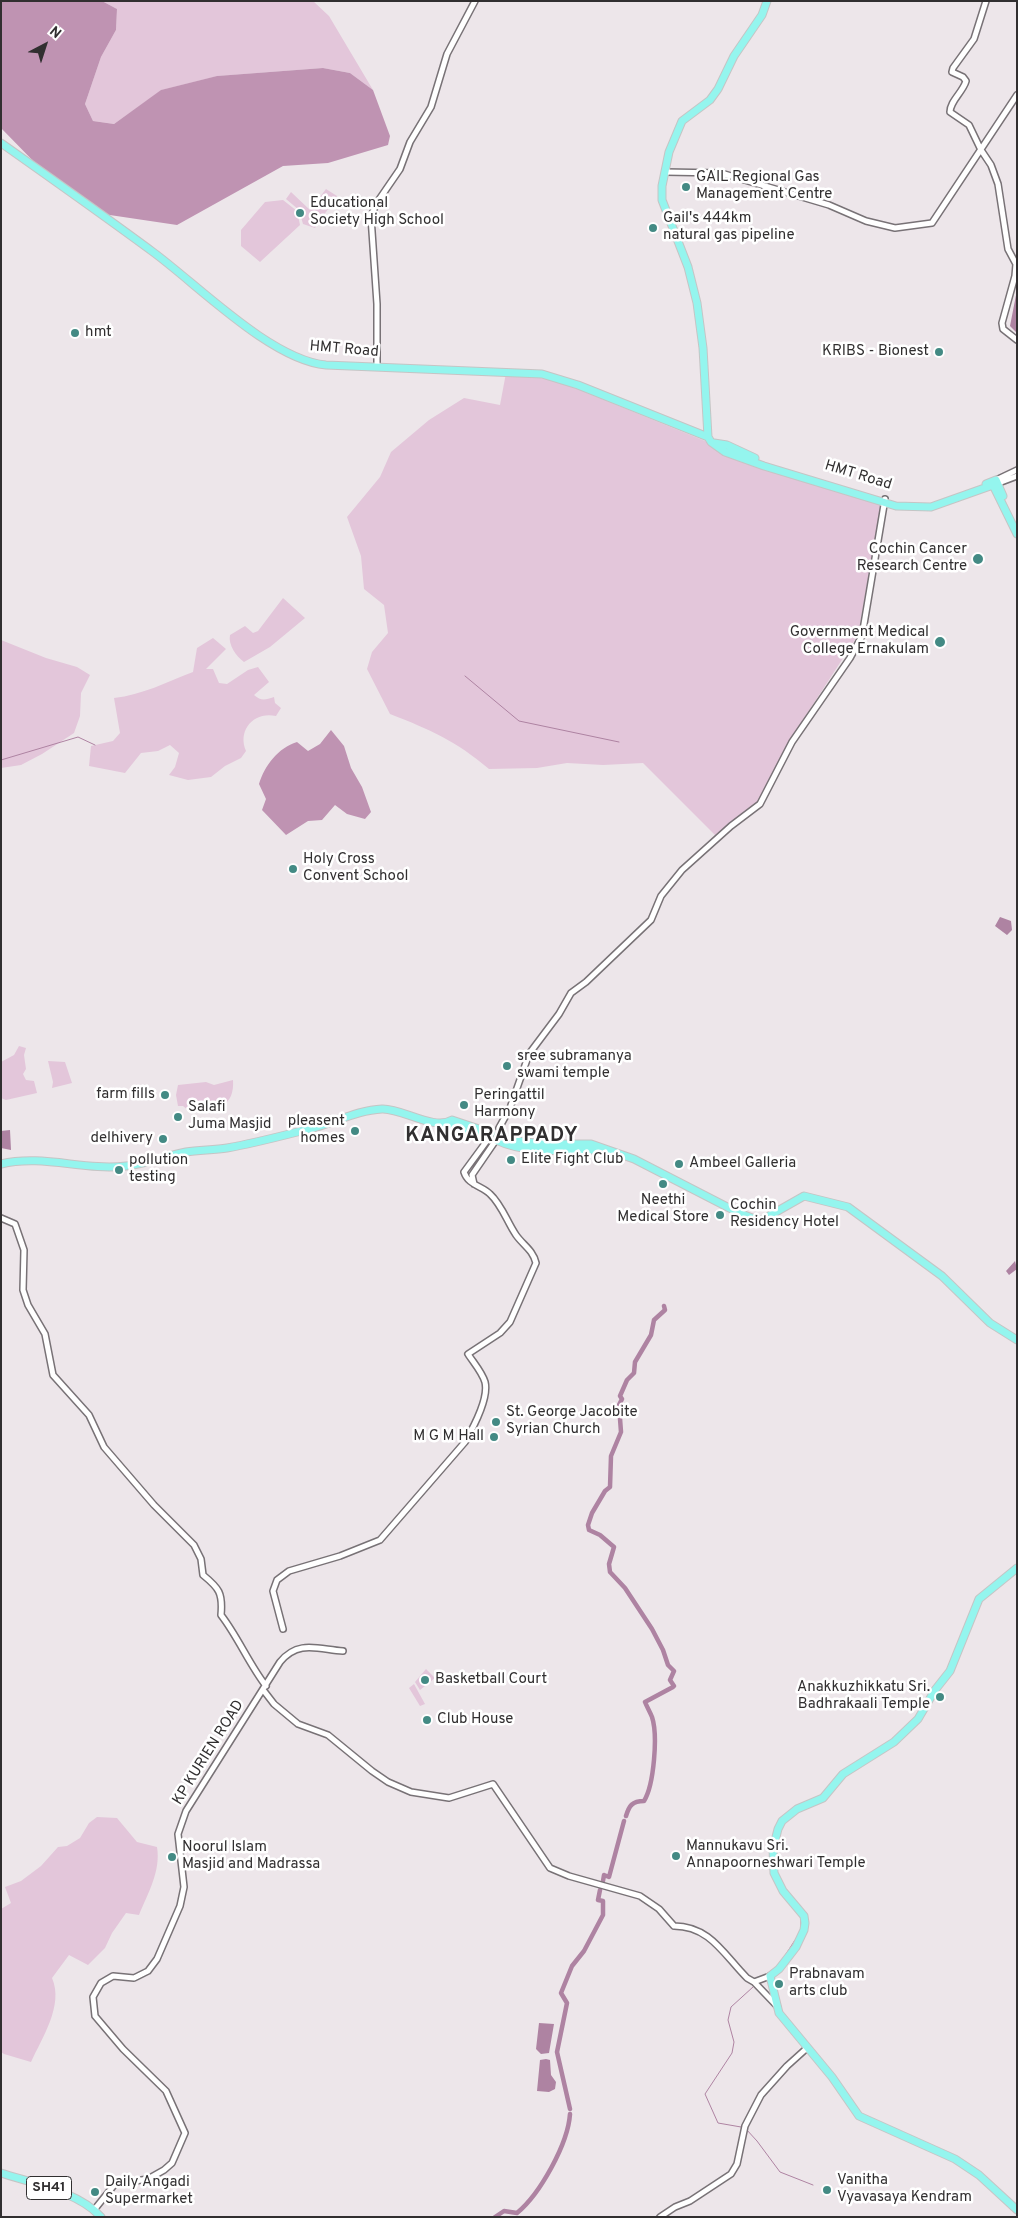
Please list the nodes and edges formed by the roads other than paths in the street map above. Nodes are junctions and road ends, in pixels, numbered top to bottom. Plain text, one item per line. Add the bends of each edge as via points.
1 (475, 1) edge
2 (767, 1) edge
3 (986, 1) edge
4 (1017, 95) edge
5 (1, 143) edge
6 (981, 150) junction
7 (665, 172) junction
8 (1017, 340) edge
9 (377, 367) junction
10 (709, 440) junction
11 (1017, 470) edge
12 (1017, 476) edge
13 (995, 483) junction
14 (884, 501) junction
15 (1017, 525) edge
16 (1017, 534) edge
17 (495, 1134) junction
18 (1, 1164) edge
19 (474, 1184) junction
20 (1, 1218) edge
21 (1017, 1340) edge
22 (1017, 1568) edge
23 (283, 1629) dead end
24 (343, 1651) dead end
25 (265, 1688) junction
26 (770, 1976) junction
27 (754, 1982) junction
28 (777, 2006) junction
29 (806, 2048) junction
30 (1, 2173) edge
31 (94, 2210) junction
32 (1017, 2210) edge
33 (101, 2217) edge
34 (660, 2217) edge

1 - 9 street via 447,54 431,107 371,217 377,304
2 - 7 main road via 718,89 710,100 682,121 669,152
3 - 6 street via 974,39 953,68 952,72 966,81 950,108 951,114 970,125
4 - 6 street
5 - 9 main road, HMT Road via 153,252 279,349 312,364
6 - 7 street via 932,223 895,228 721,173
6 - 8 street via 998,184 1008,249 1015,259 1015,276 1002,323 1003,329
7 - 10 main road via 662,200 688,267 697,303
9 - 10 main road, HMT Road via 542,374 578,385
10 - 14 main road, HMT Road via 777,467
11 - 13 street
12 - 13 street, HMT Road
13 - 14 main road, HMT Road via 928,503
13 - 15 main road
13 - 16 main road
14 - 17 street via 862,636 850,658 792,742 760,804 730,826 682,870 661,896 651,920 571,993 529,1054 510,1108
17 - 18 main road via 452,1128 448,1123 436,1123 385,1108 229,1148 186,1152 125,1166 34,1160
17 - 19 street via 472,1175
17 - 19 street via 464,1172
17 - 21 main road via 509,1146 543,1151 592,1150 597,1147 634,1159 760,1221 804,1196 848,1207 942,1276 990,1323
19 - 23 street via 496,1200 536,1263 510,1322 468,1354 485,1382 483,1402 474,1427 465,1442 380,1540 289,1571 277,1580 273,1592
20 - 25 street via 15,1224 24,1244 23,1290 45,1334 53,1375 89,1415 104,1447 194,1545 201,1559 203,1575 218,1587 221,1614
22 - 26 main road via 979,1599 950,1671 918,1718 894,1742 843,1774 823,1798 797,1809 782,1821 773,1849 774,1873 783,1891 804,1916 805,1923 796,1946
24 - 25 street, KP KURIEN ROAD via 298,1647 280,1662
25 - 27 street via 274,1704 298,1724 328,1735 388,1782 411,1792 449,1798 493,1784 550,1868 640,1896 659,1909 674,1926 701,1931
25 - 31 street, KP KURIEN ROAD via 186,1811 178,1834 184,1888 180,1906 157,1959 148,1971 134,1978 113,1976 101,1983 93,1997 95,2016 166,2091 185,2133 172,2163 148,2178 115,2184
26 - 27 street
26 - 28 main road
27 - 28 street
28 - 29 main road
29 - 32 main road via 832,2077 859,2116 955,2159 979,2175
29 - 34 street via 761,2095 745,2126 737,2164 731,2174
30 - 31 main road, SH41 via 62,2192
31 - 33 main road, SH41

